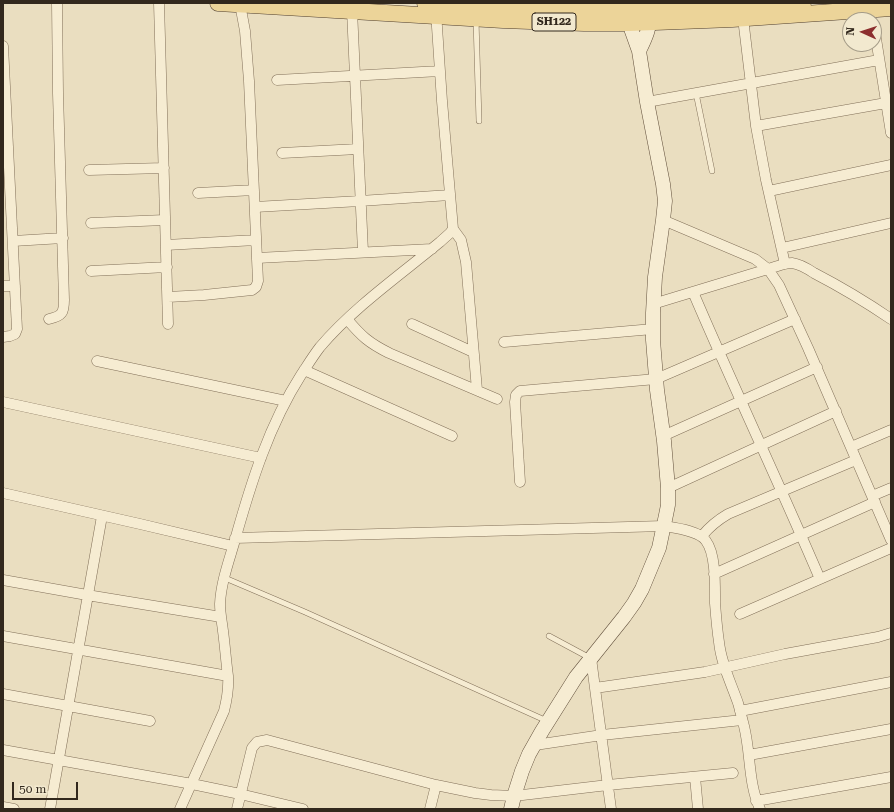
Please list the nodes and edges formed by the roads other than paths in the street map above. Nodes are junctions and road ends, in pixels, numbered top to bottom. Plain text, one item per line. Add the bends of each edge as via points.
1 (57, 3) edge
2 (160, 3) edge
3 (803, 3) edge
4 (231, 4) edge
5 (725, 5) edge
6 (675, 6) edge
7 (432, 8) edge
8 (891, 8) edge
9 (352, 10) junction
10 (629, 12) edge
11 (880, 12) edge
12 (650, 16) junction
13 (842, 16) edge
14 (476, 18) junction
15 (743, 18) junction
16 (3, 46) edge
17 (639, 51) junction
18 (878, 52) edge
19 (879, 60) junction
20 (440, 71) junction
21 (355, 75) junction
22 (277, 80) dead end
23 (750, 83) junction
24 (696, 93) junction
25 (647, 102) junction
26 (886, 103) junction
27 (478, 121) dead end
28 (756, 126) junction
29 (891, 133) edge
30 (358, 149) junction
31 (282, 153) dead end
32 (891, 165) edge
33 (164, 168) junction
34 (89, 170) dead end
35 (712, 170) dead end
36 (254, 190) junction
37 (769, 191) junction
38 (198, 193) dead end
39 (450, 195) junction
40 (360, 201) junction
41 (255, 207) junction
42 (165, 220) junction
43 (663, 220) junction
44 (91, 223) dead end
45 (891, 223) edge
46 (453, 229) junction
47 (63, 238) junction
48 (256, 240) junction
49 (13, 241) junction
50 (166, 245) junction
51 (782, 248) junction
52 (432, 249) junction
53 (363, 252) junction
54 (257, 258) junction
55 (785, 264) junction
56 (167, 268) junction
57 (768, 269) junction
58 (91, 271) dead end
59 (3, 286) edge
60 (15, 286) junction
61 (693, 292) junction
62 (168, 297) junction
63 (653, 304) junction
64 (49, 319) dead end
65 (347, 319) junction
66 (795, 319) junction
67 (891, 319) edge
68 (168, 324) dead end
69 (412, 324) dead end
70 (653, 329) junction
71 (3, 337) edge
72 (504, 342) dead end
73 (473, 352) junction
74 (719, 352) junction
75 (97, 361) dead end
76 (817, 367) junction
77 (304, 370) junction
78 (656, 379) junction
79 (477, 390) junction
80 (498, 399) dead end
81 (286, 401) junction
82 (741, 401) junction
83 (3, 402) edge
84 (836, 411) junction
85 (891, 430) edge
86 (452, 436) dead end
87 (663, 436) junction
88 (761, 445) junction
89 (851, 447) junction
90 (261, 458) junction
91 (856, 460) junction
92 (520, 482) dead end
93 (668, 488) junction
94 (891, 488) edge
95 (782, 491) junction
96 (3, 493) edge
97 (873, 499) junction
98 (102, 516) junction
99 (664, 526) junction
100 (801, 535) junction
101 (702, 536) junction
102 (891, 540) edge
103 (234, 542) junction
104 (891, 548) edge
105 (714, 574) junction
106 (225, 578) junction
107 (820, 579) junction
108 (3, 580) edge
109 (87, 595) junction
110 (740, 614) dead end
111 (221, 617) junction
112 (891, 633) edge
113 (3, 636) edge
114 (549, 636) dead end
115 (78, 650) junction
116 (591, 658) junction
117 (725, 667) junction
118 (228, 676) junction
119 (891, 682) edge
120 (595, 688) junction
121 (3, 694) edge
122 (68, 706) junction
123 (741, 715) junction
124 (150, 722) dead end
125 (548, 722) junction
126 (891, 729) edge
127 (602, 735) junction
128 (535, 745) junction
129 (3, 750) edge
130 (749, 755) junction
131 (59, 760) junction
132 (733, 773) dead end
133 (695, 777) junction
134 (891, 777) edge
135 (192, 784) junction
136 (436, 785) junction
137 (608, 785) junction
138 (240, 794) junction
139 (513, 803) edge
140 (758, 805) edge
141 (3, 807) edge
142 (14, 809) edge
143 (50, 809) edge
144 (180, 809) edge
145 (237, 809) edge
146 (303, 809) edge
147 (430, 809) edge
148 (611, 809) edge
149 (698, 809) edge

1 - 47 street
2 - 33 street
3 - 5 main road, SH122
4 - 9 main road, SH122
4 - 36 street via 245,31
5 - 6 main road, SH122
6 - 12 main road, SH122
7 - 9 main road, SH122
7 - 10 main road, SH122
7 - 14 main road, SH122
7 - 20 street
8 - 11 main road, SH122
9 - 21 street
10 - 12 main road, SH122
10 - 14 main road, SH122 via 540,22
10 - 17 street
12 - 15 main road, SH122
12 - 17 street
13 - 15 main road, SH122
14 - 27 lane
15 - 23 street
16 - 49 street
17 - 25 street
18 - 19 street
19 - 23 street
19 - 26 street
20 - 21 street
20 - 39 street
21 - 22 street
21 - 30 street
23 - 24 street
23 - 28 street
24 - 25 street
24 - 35 lane
25 - 43 street via 664,184
26 - 28 street
26 - 29 street
28 - 37 street
30 - 31 street
30 - 40 street
32 - 37 street
33 - 34 street
33 - 42 street
36 - 38 street
36 - 41 street
37 - 51 street
39 - 40 street
39 - 46 street
40 - 41 street
40 - 53 street
41 - 48 street
42 - 44 street
42 - 50 street
43 - 57 street via 755,259
43 - 63 street
45 - 51 street
46 - 52 street
46 - 73 street via 461,240 466,262
47 - 49 street
47 - 64 street via 64,307 61,314
48 - 50 street
48 - 54 street
49 - 60 street
50 - 56 street
51 - 55 street
52 - 53 street
52 - 65 street
53 - 54 street
54 - 62 street via 258,281 252,290
55 - 57 street
55 - 67 street via 800,265
56 - 58 street
56 - 62 street
57 - 61 street
57 - 66 street via 779,285
59 - 60 street
60 - 71 street via 17,329 15,334
61 - 63 street
61 - 74 street
62 - 68 street
63 - 70 street
65 - 77 street via 319,348
65 - 79 street via 361,335 377,346
66 - 74 street
66 - 76 street
69 - 73 street
70 - 72 street
70 - 78 street
73 - 79 street
74 - 78 street
74 - 82 street
75 - 81 street
76 - 82 street
76 - 84 street
77 - 81 street
77 - 86 street
78 - 87 street
78 - 92 street via 520,391 515,402
79 - 80 street
81 - 90 street
82 - 87 street
82 - 88 street
83 - 90 street
84 - 88 street
84 - 89 street
85 - 89 street
87 - 93 street
88 - 93 street
88 - 95 street
89 - 91 street
90 - 103 street
91 - 95 street
91 - 97 street
93 - 99 street
94 - 97 street
95 - 100 street
95 - 101 street via 728,514 715,522
96 - 98 street
97 - 100 street
97 - 102 street
98 - 103 street
98 - 109 street
99 - 101 street
99 - 103 street
99 - 116 street via 656,558 634,604
100 - 105 street
100 - 107 street
101 - 105 street via 709,544
103 - 106 street
104 - 107 street
105 - 117 street via 719,643
106 - 111 street via 221,597
106 - 125 lane
107 - 110 street
108 - 109 street
109 - 111 street
109 - 115 street
111 - 118 street
112 - 117 street
113 - 115 street
114 - 116 lane
115 - 118 street
115 - 122 street
116 - 120 street
116 - 125 street
117 - 120 street
117 - 123 street
118 - 135 street via 228,697 224,711
119 - 123 street
120 - 127 street
121 - 122 street
122 - 124 street
122 - 131 street
123 - 127 street
123 - 130 street
125 - 128 street
126 - 130 street
127 - 128 street
127 - 137 street
128 - 139 street via 522,771
129 - 131 street
130 - 140 street via 753,789
131 - 135 street
131 - 143 street
132 - 133 street
133 - 137 street
133 - 149 street
134 - 140 street
135 - 138 street
135 - 144 street
136 - 138 street via 267,740 257,742 252,748
136 - 139 street via 491,795
136 - 147 street
137 - 139 street
137 - 148 street
138 - 145 street
138 - 146 street
141 - 142 street

